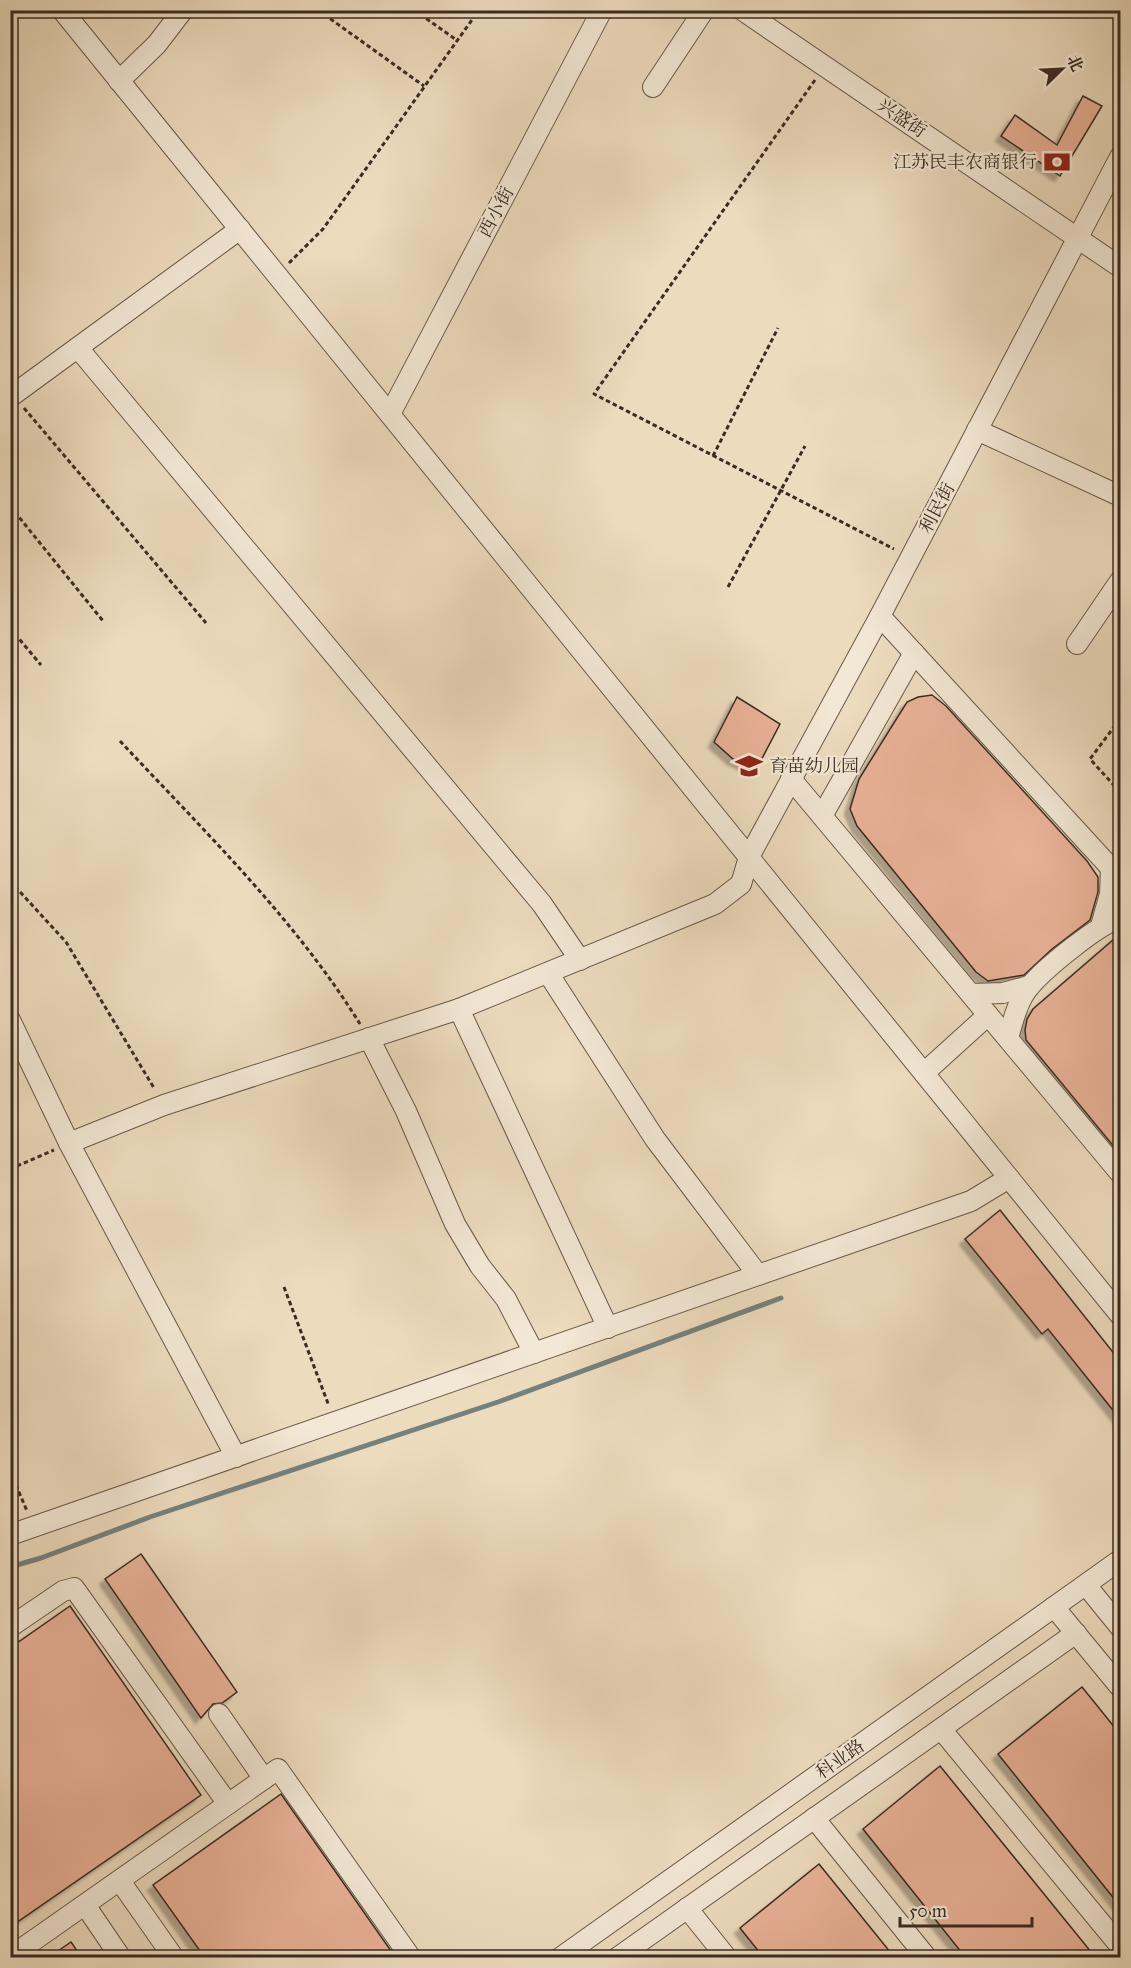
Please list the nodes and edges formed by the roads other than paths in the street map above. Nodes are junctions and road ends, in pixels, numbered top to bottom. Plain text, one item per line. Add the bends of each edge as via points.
1 (62, 10) edge
2 (183, 10) edge
3 (603, 10) edge
4 (704, 10) edge
5 (742, 10) edge
6 (119, 81) junction
7 (653, 87) dead end
8 (1120, 157) edge
9 (240, 229) junction
10 (1078, 237) junction
11 (1120, 267) edge
12 (78, 348) junction
13 (12, 396) edge
14 (390, 414) junction
15 (977, 430) junction
16 (1120, 496) edge
17 (1120, 581) edge
18 (880, 616) junction
19 (1077, 644) dead end
20 (914, 653) junction
21 (791, 779) junction
22 (822, 816) junction
23 (749, 857) junction
24 (1116, 872) edge
25 (1120, 918) edge
26 (1101, 926) junction
27 (580, 960) junction
28 (548, 973) junction
29 (1029, 986) junction
30 (971, 994) junction
31 (459, 1009) junction
32 (988, 1015) junction
33 (10, 1020) edge
34 (369, 1038) junction
35 (1008, 1038) junction
36 (924, 1073) junction
37 (69, 1143) junction
38 (1120, 1173) edge
39 (1009, 1178) junction
40 (758, 1275) junction
41 (1120, 1315) edge
42 (608, 1328) junction
43 (534, 1353) junction
44 (236, 1457) junction
45 (10, 1535) edge
46 (1120, 1560) edge
47 (1086, 1585) junction
48 (1054, 1607) junction
49 (1120, 1627) edge
50 (10, 1628) edge
51 (1076, 1634) junction
52 (1120, 1687) edge
53 (219, 1714) dead end
54 (941, 1729) junction
55 (264, 1779) junction
56 (228, 1804) junction
57 (814, 1818) junction
58 (120, 1881) junction
59 (85, 1905) junction
60 (687, 1908) junction
61 (1120, 1946) edge
62 (10, 1957) edge
63 (121, 1958) edge
64 (174, 1958) edge
65 (411, 1958) edge
66 (560, 1958) edge
67 (616, 1958) edge
68 (727, 1958) edge
69 (927, 1958) edge

1 - 6 street
2 - 6 street via 157,44
3 - 14 street, 西小街
4 - 7 street
5 - 10 street, 兴盛街
6 - 9 street
8 - 10 street, 利民街
9 - 12 street
9 - 14 street
10 - 11 street, 兴盛街
10 - 15 street, 利民街
12 - 13 street
12 - 27 street via 534,895
14 - 23 street
15 - 16 street
15 - 18 street, 利民街
17 - 19 street
18 - 20 street
18 - 21 street, 利民街
20 - 22 street
20 - 24 street
21 - 22 street
21 - 23 street, 利民街
22 - 30 street
23 - 27 street, 利民街 via 741,884 715,904
23 - 36 street
24 - 26 street
25 - 26 street
26 - 29 street
27 - 28 street, 利民街
28 - 31 street, 利民街
28 - 40 street via 654,1138
29 - 30 street via 1003,993
29 - 35 street
30 - 32 street
31 - 34 street, 利民街
31 - 42 street
32 - 35 street
32 - 36 street
33 - 37 street
34 - 37 street, 利民街 via 164,1105
34 - 43 street via 455,1224 506,1299
35 - 38 street
36 - 39 street
37 - 44 street
39 - 40 street via 971,1202
39 - 41 street
40 - 42 street
42 - 43 street
43 - 44 street
44 - 45 street
46 - 47 street, 科业路
47 - 48 street, 科业路
47 - 49 street
48 - 51 street
48 - 66 street, 科业路
50 - 56 street via 63,1591 74,1588
51 - 52 street
51 - 54 street
53 - 55 street
54 - 57 street
54 - 61 street
55 - 56 street
55 - 65 street via 278,1769
56 - 58 street
57 - 60 street
57 - 69 street
58 - 59 street
58 - 64 street
59 - 62 street
59 - 63 street
60 - 67 street
60 - 68 street

